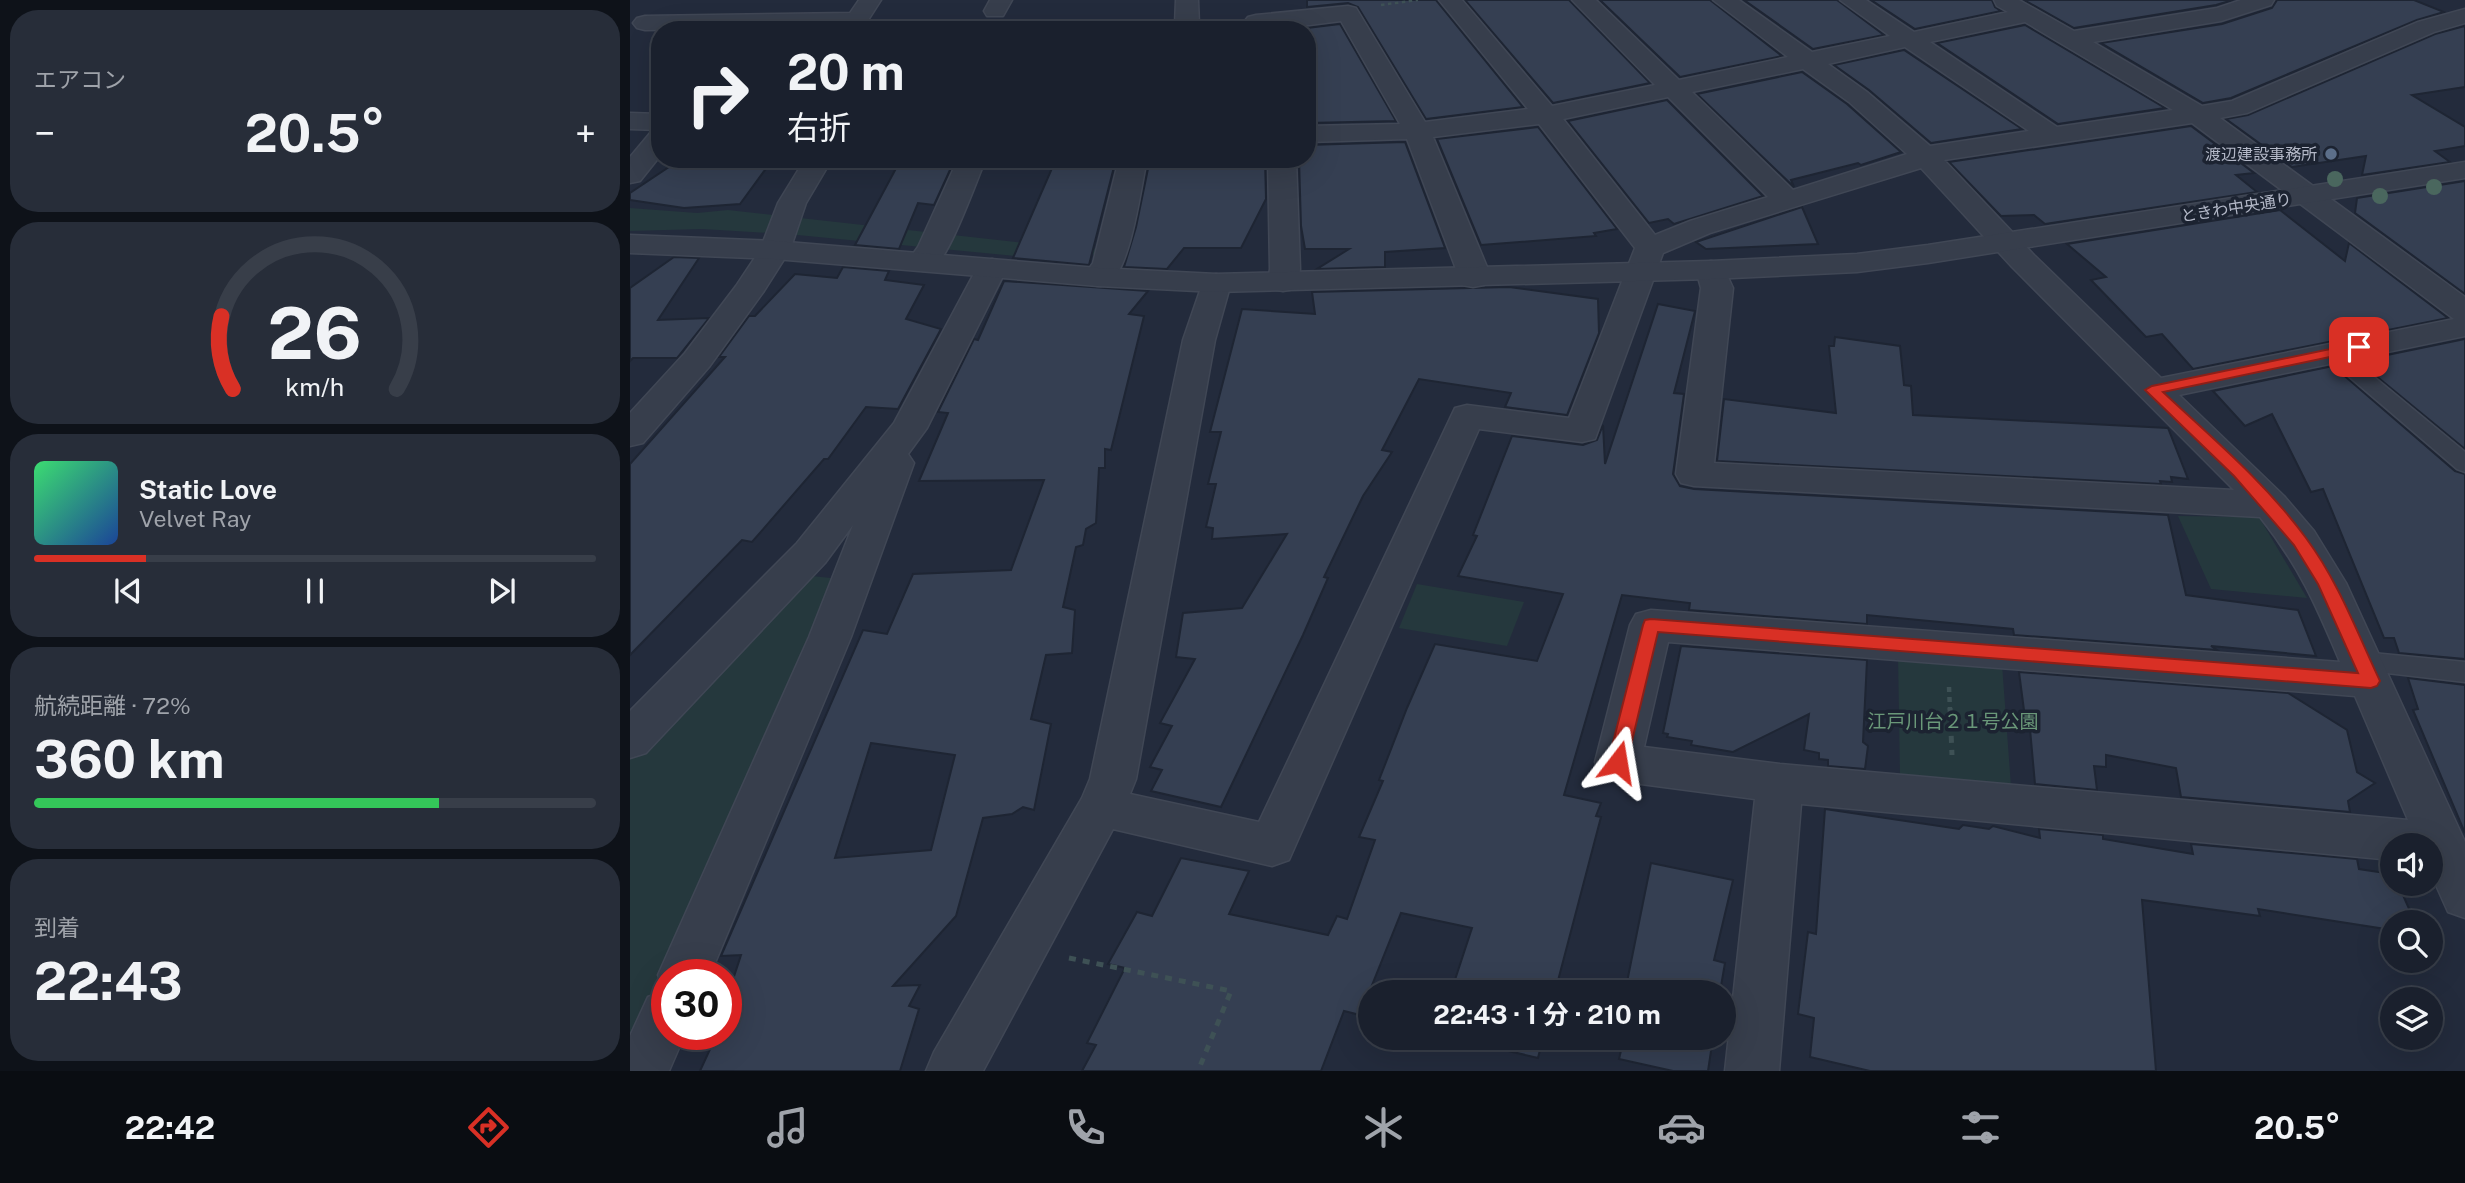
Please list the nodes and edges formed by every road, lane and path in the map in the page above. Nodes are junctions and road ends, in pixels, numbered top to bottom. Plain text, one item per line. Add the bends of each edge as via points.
1 (767, 0) edge
2 (870, 0) edge
3 (1187, 0) edge
4 (1450, 0) edge
5 (1583, 0) edge
6 (1724, 0) edge
7 (1851, 0) edge
8 (2003, 0) edge
9 (2263, 0) edge
10 (2451, 0) edge
11 (2465, 5) edge
12 (2027, 15) junction
13 (2465, 16) edge
14 (751, 21) edge
15 (835, 21) edge
16 (1187, 21) edge
17 (1266, 21) edge
18 (645, 23) dead end
19 (651, 23) edge
20 (2070, 39) junction
21 (1909, 40) junction
22 (1808, 61) junction
23 (1672, 89) junction
24 (2196, 113) junction
25 (1546, 115) junction
26 (630, 121) edge
27 (651, 122) edge
28 (1417, 131) junction
29 (1316, 134) edge
30 (2053, 136) junction
31 (651, 149) edge
32 (1924, 155) junction
33 (814, 168) edge
34 (968, 168) edge
35 (1131, 168) edge
36 (1282, 168) edge
37 (2465, 170) edge
38 (630, 174) edge
39 (2308, 195) junction
40 (1789, 202) junction
41 (2006, 243) junction
42 (630, 244) edge
43 (775, 250) junction
44 (1645, 261) junction
45 (922, 262) junction
46 (992, 268) junction
47 (1711, 270) junction
48 (1098, 277) junction
49 (1473, 278) junction
50 (1283, 282) junction
51 (1216, 283) junction
52 (2465, 312) edge
53 (2465, 326) edge
54 (2332, 352) junction
55 (2152, 390) junction
56 (909, 428) junction
57 (630, 435) edge
58 (2465, 464) edge
59 (2271, 505) junction
60 (2366, 672) junction
61 (2465, 672) edge
62 (1948, 680) dead end
63 (630, 740) edge
64 (1780, 783) junction
65 (1955, 799) junction
66 (1101, 807) junction
67 (2437, 833) edge
68 (2380, 838) edge
69 (2443, 846) edge
70 (2465, 896) edge
71 (1022, 948) junction
72 (691, 959) edge
73 (651, 1050) edge
74 (642, 1071) edge
75 (953, 1071) edge
76 (1198, 1071) edge
77 (1752, 1071) edge

1 - 14 street
2 - 15 street via 857,20
3 - 16 street
4 - 25 street
5 - 23 street
6 - 22 street
7 - 21 street
8 - 12 street
9 - 20 street via 2221,14
10 - 11 street
12 - 20 street
12 - 21 street
13 - 24 street via 2426,27 2238,108
17 - 28 street via 1348,13
18 - 19 street
20 - 24 street
21 - 22 street
21 - 30 street
22 - 23 street
22 - 32 street via 1858,97
23 - 25 street
23 - 40 street
24 - 30 street
24 - 39 street
25 - 28 street
25 - 44 street
26 - 27 street
28 - 29 street
28 - 49 street
30 - 32 street
31 - 38 street
32 - 40 street
32 - 41 street
33 - 43 street via 792,204
34 - 45 street via 932,250
35 - 48 street via 1108,264
36 - 50 street
37 - 39 street, ときわ中央通り
39 - 41 street, ときわ中央通り
39 - 52 street
40 - 44 street via 1700,227
41 - 47 street, ときわ中央通り via 1857,263
41 - 55 street
42 - 43 street, ときわ中央通り
43 - 45 street, ときわ中央通り
43 - 57 street via 697,360
44 - 47 street, ときわ中央通り
44 - 49 street, ときわ中央通り
44 - 66 street via 1582,431 1467,416 1272,845
45 - 46 street, ときわ中央通り
46 - 48 street, ときわ中央通り
46 - 56 street
47 - 59 street via 1717,288 1695,474
48 - 51 street, ときわ中央通り
49 - 50 street, ときわ中央通り
50 - 51 street, ときわ中央通り
51 - 66 street via 1199,340 1113,779
53 - 54 street
54 - 55 street
54 - 58 lane
55 - 59 street
56 - 63 street via 811,553
56 - 72 street via 830,637
59 - 60 street via 2326,583
60 - 61 lane
60 - 64 street via 1651,625 1618,762
60 - 67 street
62 - 65 path
64 - 65 street
64 - 77 street
65 - 68 street
66 - 71 street
69 - 70 street
71 - 75 street
71 - 76 path via 1231,991
73 - 74 street

